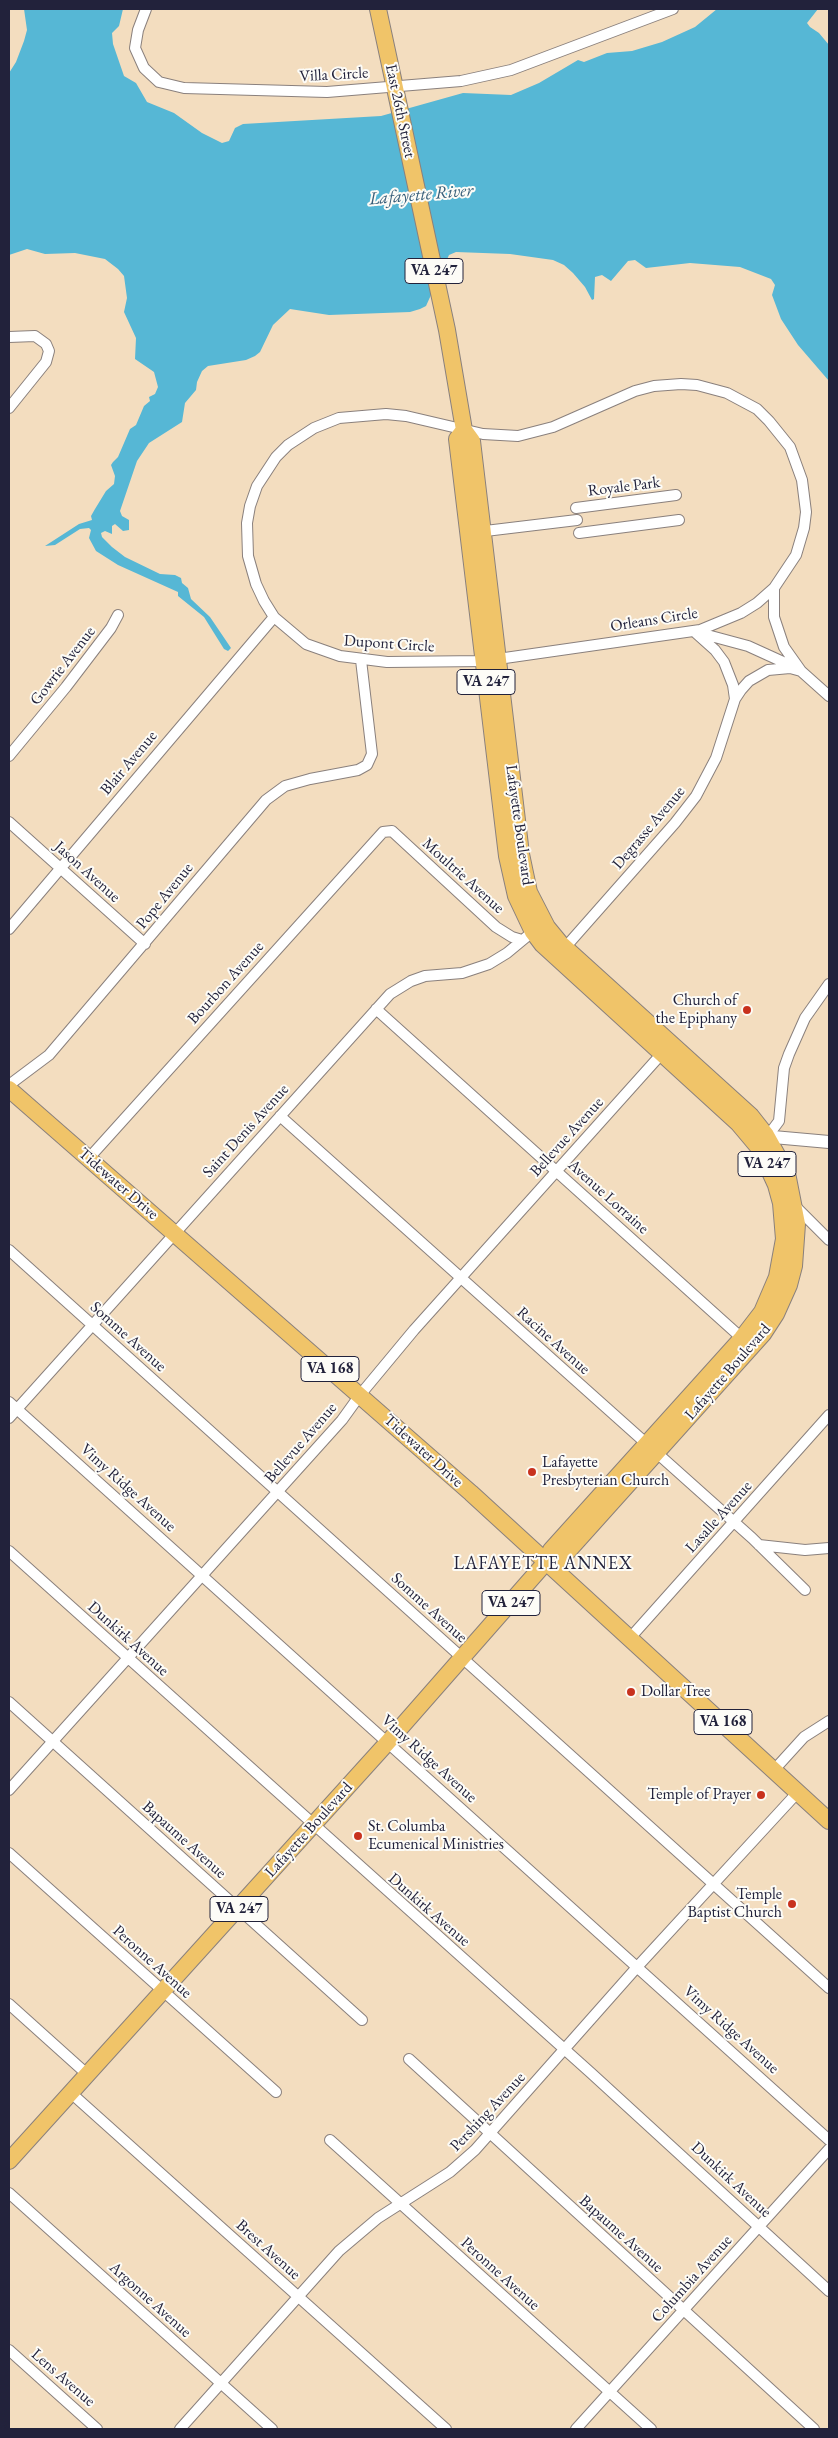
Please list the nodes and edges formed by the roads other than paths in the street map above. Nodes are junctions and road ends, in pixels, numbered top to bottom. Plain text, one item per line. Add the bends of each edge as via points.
1 (146, 9) edge
2 (378, 9) edge
3 (673, 9) edge
4 (395, 87) junction
5 (422, 212) joint
6 (9, 337) edge
7 (9, 408) edge
8 (464, 430) junction
9 (676, 495) dead end
10 (576, 508) dead end
11 (577, 520) dead end
12 (679, 520) dead end
13 (476, 532) junction
14 (579, 533) dead end
15 (774, 588) junction
16 (118, 615) dead end
17 (274, 617) junction
18 (692, 631) junction
19 (361, 660) junction
20 (491, 660) junction
21 (801, 672) junction
22 (829, 696) edge
23 (735, 699) junction
24 (9, 756) edge
25 (9, 822) edge
26 (388, 830) joint
27 (60, 868) junction
28 (9, 929) edge
29 (533, 932) junction
30 (145, 944) junction
31 (560, 953) junction
32 (829, 984) edge
33 (376, 1009) junction
34 (666, 1049) junction
35 (9, 1085) edge
36 (9, 1089) edge
37 (280, 1116) junction
38 (749, 1135) junction
39 (768, 1137) junction
40 (829, 1142) edge
41 (89, 1158) junction
42 (556, 1171) junction
43 (788, 1204) junction
44 (174, 1234) junction
45 (829, 1240) edge
46 (9, 1250) edge
47 (460, 1278) junction
48 (92, 1325) junction
49 (747, 1343) junction
50 (360, 1395) junction
51 (13, 1405) edge
52 (829, 1415) edge
53 (9, 1418) edge
54 (651, 1449) junction
55 (278, 1492) junction
56 (734, 1522) junction
57 (759, 1545) junction
58 (829, 1548) edge
59 (9, 1551) edge
60 (546, 1562) junction
61 (204, 1575) junction
62 (805, 1590) dead end
63 (630, 1638) junction
64 (462, 1658) junction
65 (128, 1659) junction
66 (9, 1702) edge
67 (829, 1721) edge
68 (53, 1742) junction
69 (388, 1742) junction
70 (774, 1770) junction
71 (9, 1790) edge
72 (798, 1792) junction
73 (829, 1822) edge
74 (314, 1825) junction
75 (9, 1853) edge
76 (713, 1884) junction
77 (238, 1909) junction
78 (638, 1966) junction
79 (829, 1988) edge
80 (163, 1992) junction
81 (9, 2004) edge
82 (362, 2020) dead end
83 (565, 2050) junction
84 (408, 2059) dead end
85 (88, 2075) junction
86 (276, 2092) dead end
87 (71, 2093) junction
88 (489, 2134) junction
89 (330, 2140) dead end
90 (829, 2140) edge
91 (829, 2149) edge
92 (9, 2161) edge
93 (9, 2193) edge
94 (399, 2204) junction
95 (759, 2226) junction
96 (829, 2291) edge
97 (298, 2296) junction
98 (684, 2310) junction
99 (9, 2350) edge
100 (220, 2383) junction
101 (610, 2392) junction
102 (98, 2429) edge
103 (180, 2429) edge
104 (272, 2429) edge
105 (446, 2429) edge
106 (576, 2429) edge
107 (651, 2429) edge
108 (814, 2429) edge

1 - 4 street, Villa Circle via 135,39 137,57 153,78 166,85 282,92
2 - 4 main road, East 26th Street / VA 247
3 - 4 street, Villa Circle via 511,70 461,81
4 - 5 main road, East 26th Street / VA 247
5 - 8 main road, Lafayette Boulevard / VA 247
6 - 7 street via 35,336 48,347 46,362
8 - 13 main road, Lafayette Boulevard / VA 247 via 472,441
8 - 15 street, Orleans Circle via 502,436 534,433 635,391 662,385 697,385 727,392 756,409 780,433 798,464 802,480 806,512 802,540 789,568
8 - 17 street, Dupont Circle via 406,416 356,415 334,419 288,445 270,464 257,486 247,523 251,570
9 - 10 street, Royale Park
11 - 13 street
12 - 14 street
13 - 20 main road, Lafayette Boulevard / VA 247
15 - 18 street, Orleans Circle via 741,613
15 - 21 street via 774,617 778,633
16 - 24 street, Gowrie Avenue via 89,658
17 - 19 street, Dupont Circle via 306,644
17 - 27 street, Blair Avenue
18 - 20 street, Orleans Circle
18 - 21 street via 748,646
18 - 23 street via 724,662
19 - 20 street, Dupont Circle via 447,663
19 - 30 street, Pope Avenue via 372,754 367,765 358,770 310,778 276,791 229,842
20 - 29 main road, Lafayette Boulevard / VA 247
21 - 22 street
21 - 23 street, Degrasse Avenue via 790,668 768,670 749,681
23 - 31 street, Degrasse Avenue via 716,758 696,796
25 - 27 street, Jason Avenue
26 - 29 street, Moultrie Avenue via 496,927 512,938
26 - 41 street, Bourbon Avenue
27 - 28 street, Blair Avenue
27 - 30 street, Jason Avenue
29 - 31 main road, Lafayette Boulevard / VA 247
29 - 33 street, Saint Denis Avenue via 507,953 475,970 410,981 390,994
30 - 35 street, Pope Avenue via 49,1055
31 - 34 main road, Lafayette Boulevard / VA 247
32 - 39 street via 805,1018 789,1054 784,1068 778,1121
33 - 37 street, Saint Denis Avenue
33 - 42 street, Avenue Lorraine
34 - 38 main road, Lafayette Boulevard / VA 247
34 - 39 main road, Lafayette Boulevard / VA 247 via 751,1116
34 - 42 street, Bellevue Avenue
36 - 41 main road, Tidewater Drive / VA 168
37 - 44 street, Saint Denis Avenue
37 - 47 street, Racine Avenue
38 - 39 street
38 - 43 main road, Lafayette Boulevard / VA 247
39 - 40 street
39 - 43 main road, Lafayette Boulevard / VA 247 via 787,1173
41 - 44 main road, Tidewater Drive / VA 168
42 - 47 street, Bellevue Avenue
42 - 49 street, Avenue Lorraine
43 - 45 street
43 - 49 main road, Lafayette Boulevard / VA 247 via 797,1243 789,1285 776,1314
44 - 48 street, Saint Denis Avenue
44 - 50 main road, Tidewater Drive / VA 168
46 - 48 street, Somme Avenue
47 - 50 street, Bellevue Avenue
47 - 54 street, Racine Avenue
48 - 51 street, Saint Denis Avenue
48 - 55 street, Somme Avenue
49 - 54 main road, Lafayette Boulevard / VA 247
50 - 55 street, Bellevue Avenue
50 - 60 main road, Tidewater Drive / VA 168
51 - 53 street, Saint Denis Avenue
51 - 61 street, Vimy Ridge Avenue
52 - 56 street, Lasalle Avenue
54 - 56 street, Racine Avenue
54 - 60 main road, Lafayette Boulevard / VA 247 via 560,1559
55 - 61 street, Bellevue Avenue
55 - 64 street, Somme Avenue
56 - 57 street, Racine Avenue
56 - 63 street, Lasalle Avenue
57 - 58 street via 805,1550
57 - 62 street, Racine Avenue
59 - 65 street, Dunkirk Avenue
60 - 63 main road, Tidewater Drive / VA 168
60 - 64 main road, Lafayette Boulevard / VA 247
61 - 65 street, Bellevue Avenue
61 - 69 street, Vimy Ridge Avenue
63 - 70 main road, Tidewater Drive / VA 168
64 - 69 main road, Lafayette Boulevard / VA 247
64 - 76 street, Somme Avenue
65 - 68 street, Bellevue Avenue
65 - 74 street, Dunkirk Avenue
66 - 68 street, Bapaume Avenue
67 - 70 street via 804,1737
68 - 71 street, Bellevue Avenue
68 - 77 street, Bapaume Avenue
69 - 74 main road, Lafayette Boulevard / VA 247
69 - 78 street, Vimy Ridge Avenue
70 - 72 main road, Tidewater Drive / VA 168
72 - 73 main road, Tidewater Drive / VA 168
72 - 76 street, Pershing Avenue
74 - 77 main road, Lafayette Boulevard / VA 247
74 - 83 street, Dunkirk Avenue
75 - 80 street, Peronne Avenue
76 - 78 street, Pershing Avenue
76 - 79 street, Somme Avenue
77 - 80 main road, Lafayette Boulevard / VA 247
77 - 82 street, Bapaume Avenue
78 - 83 street, Pershing Avenue
78 - 90 street, Vimy Ridge Avenue
80 - 85 main road, Lafayette Boulevard / VA 247
80 - 86 street, Peronne Avenue
81 - 85 street
83 - 88 street, Pershing Avenue
83 - 95 street, Dunkirk Avenue
84 - 88 street, Bapaume Avenue
85 - 87 main road, Lafayette Boulevard / VA 247
87 - 92 main road, Lafayette Boulevard / VA 247
87 - 97 street, Brest Avenue
88 - 94 street, Pershing Avenue via 450,2172
88 - 98 street, Bapaume Avenue
89 - 94 street, Peronne Avenue
91 - 95 street, Columbia Avenue
93 - 100 street, Argonne Avenue
94 - 97 street, Pershing Avenue via 339,2252
94 - 101 street, Peronne Avenue
95 - 96 street, Dunkirk Avenue
95 - 98 street, Columbia Avenue
97 - 100 street, Pershing Avenue
97 - 105 street, Brest Avenue
98 - 101 street, Columbia Avenue
98 - 108 street, Bapaume Avenue
99 - 102 street, Lens Avenue
100 - 103 street, Pershing Avenue
100 - 104 street, Argonne Avenue
101 - 106 street, Columbia Avenue
101 - 107 street, Peronne Avenue

